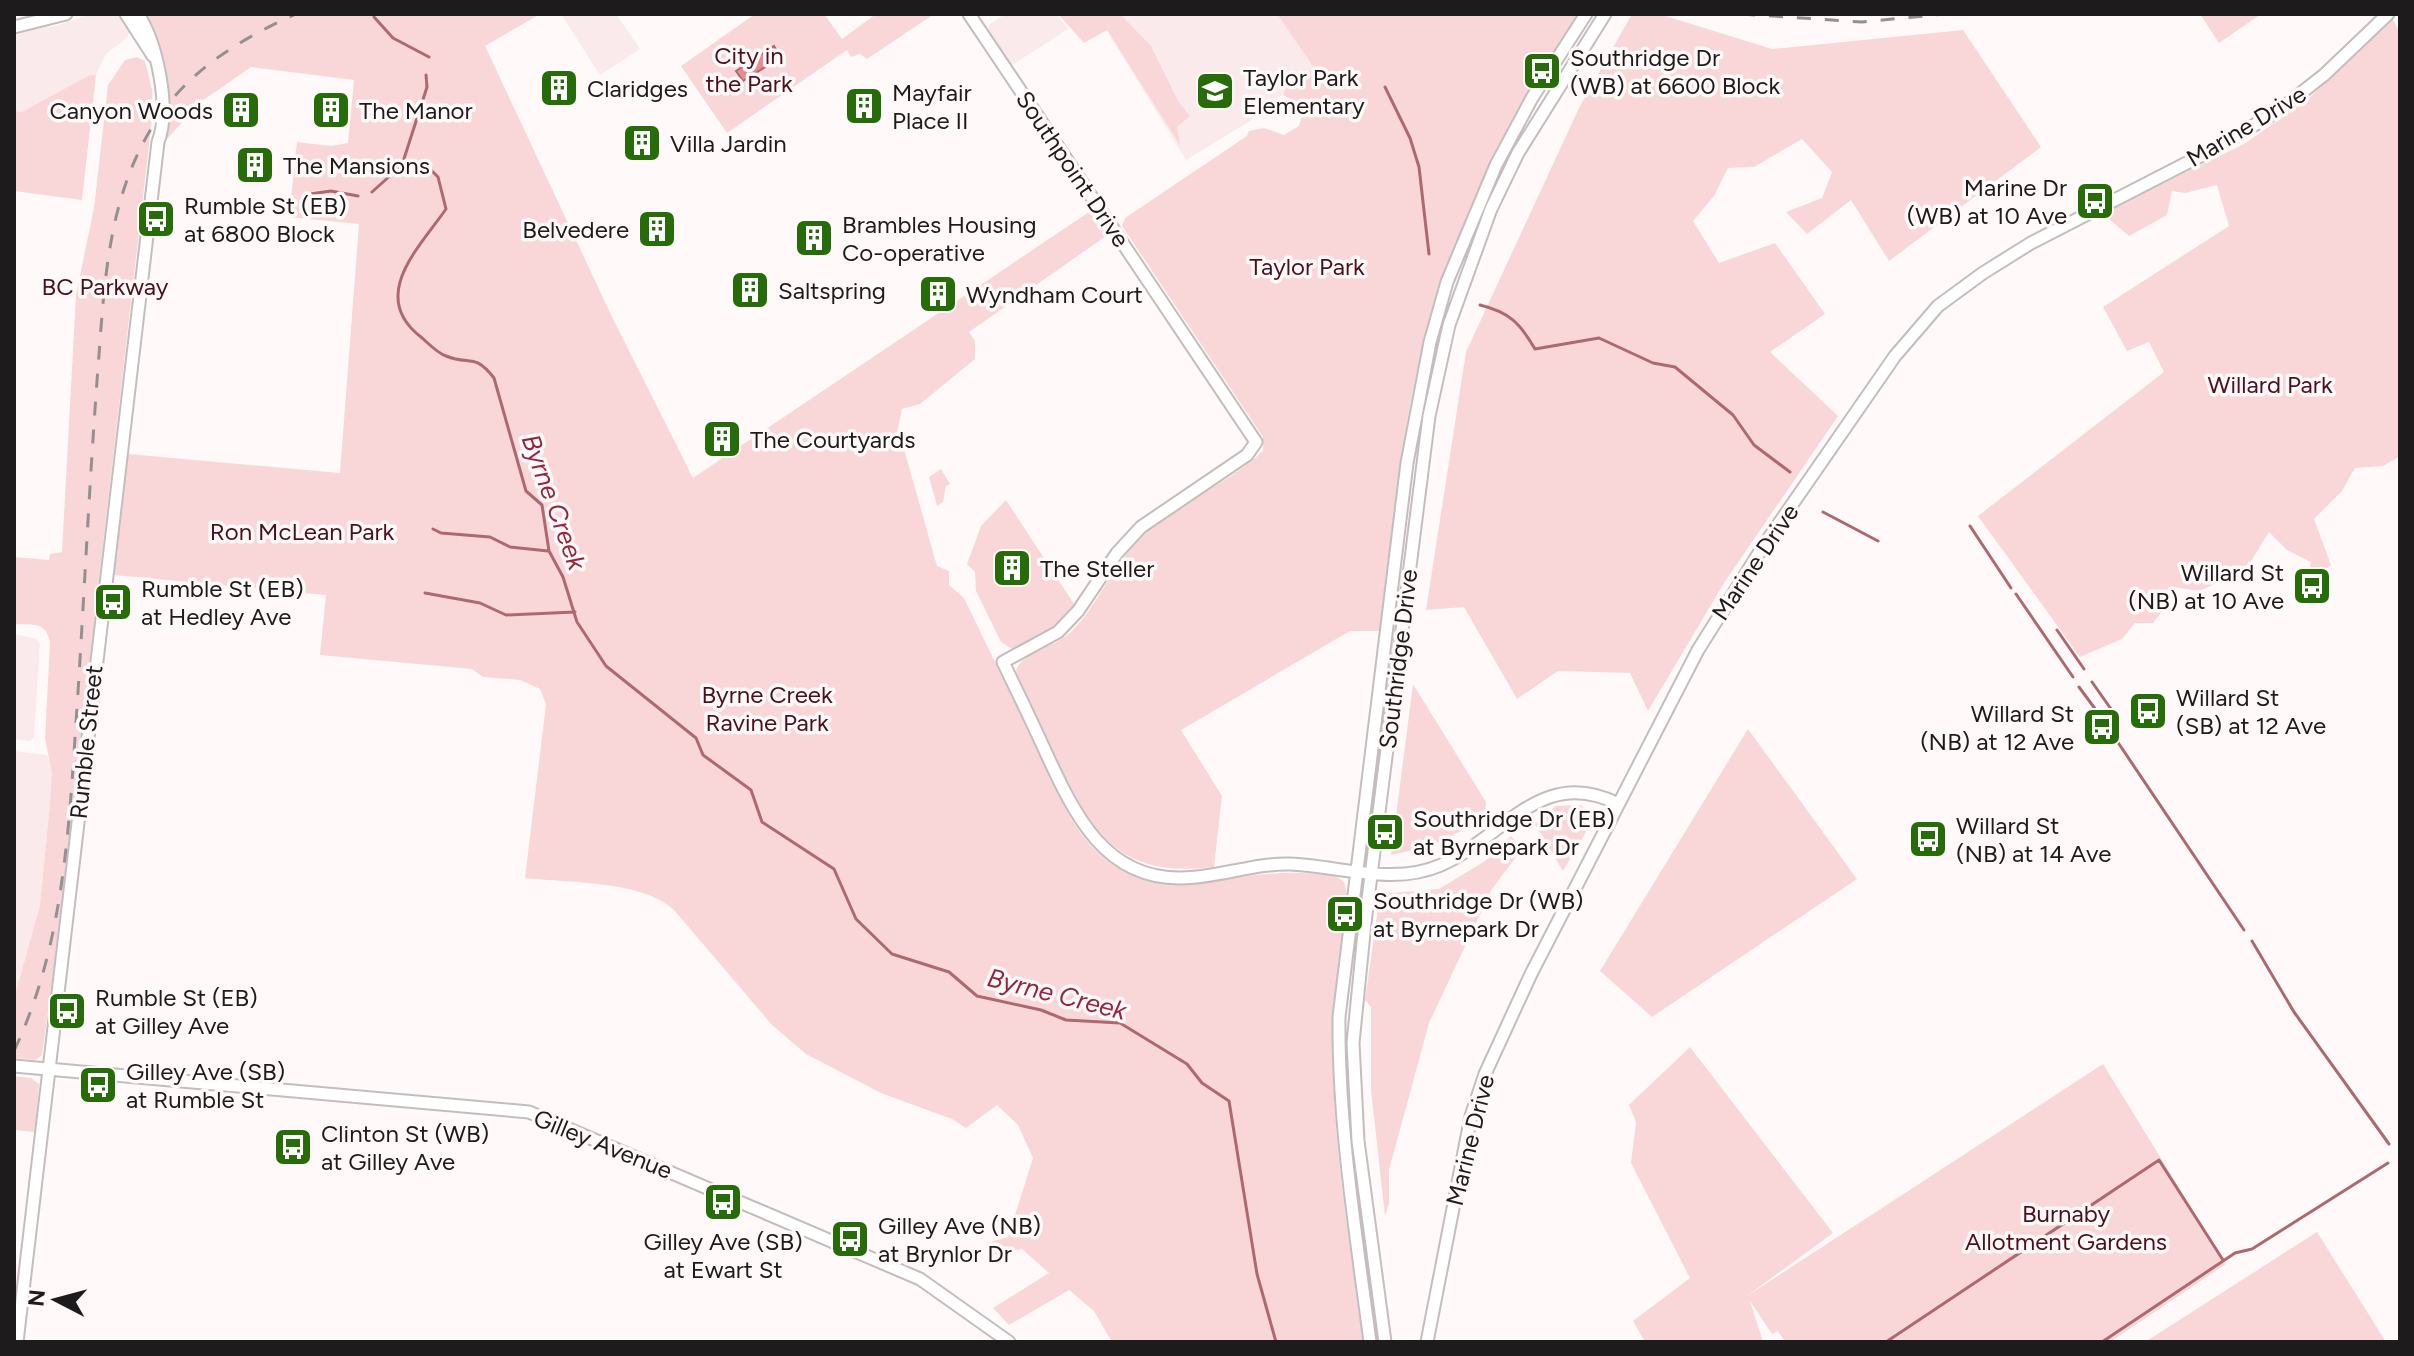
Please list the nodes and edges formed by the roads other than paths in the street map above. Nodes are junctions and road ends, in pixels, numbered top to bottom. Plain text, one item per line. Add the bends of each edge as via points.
1 (66, 14) edge
2 (126, 14) edge
3 (138, 14) edge
4 (969, 14) edge
5 (1586, 14) edge
6 (1605, 14) edge
7 (2388, 14) edge
8 (14, 27) edge
9 (154, 57) junction
10 (1618, 804) junction
11 (1356, 871) junction
12 (1371, 872) junction
13 (14, 1066) edge
14 (49, 1070) junction
15 (17, 1342) edge
16 (1009, 1342) edge
17 (1370, 1342) edge
18 (1385, 1342) edge
19 (1427, 1342) edge

1 - 8 street
2 - 9 street, Rumble Street
3 - 9 street, Rumble Street via 153,40
4 - 11 street, Southpoint Drive via 1255,444 1247,455 1141,527 1058,632 1003,662 1077,818 1119,860 1149,873 1182,878 1279,864
5 - 11 street, Southridge Drive via 1496,165 1447,282 1430,342 1407,463
6 - 12 street, Southridge Drive via 1518,153 1491,209 1449,325 1429,416
7 - 10 street, Marine Drive via 2278,111 2031,243 1938,306 1880,377 1732,594
9 - 14 street, Rumble Street via 163,120
10 - 12 street via 1587,791 1557,793 1443,864 1423,871
10 - 19 street, Marine Drive via 1481,1085 1462,1152
11 - 12 street
11 - 17 street, Southridge Drive via 1340,1003 1338,1076
12 - 18 street, Southridge Drive via 1357,990 1354,1095
13 - 14 street, Gilley Avenue
14 - 15 street, Rumble Street
14 - 16 street, Gilley Avenue via 529,1112 920,1279

